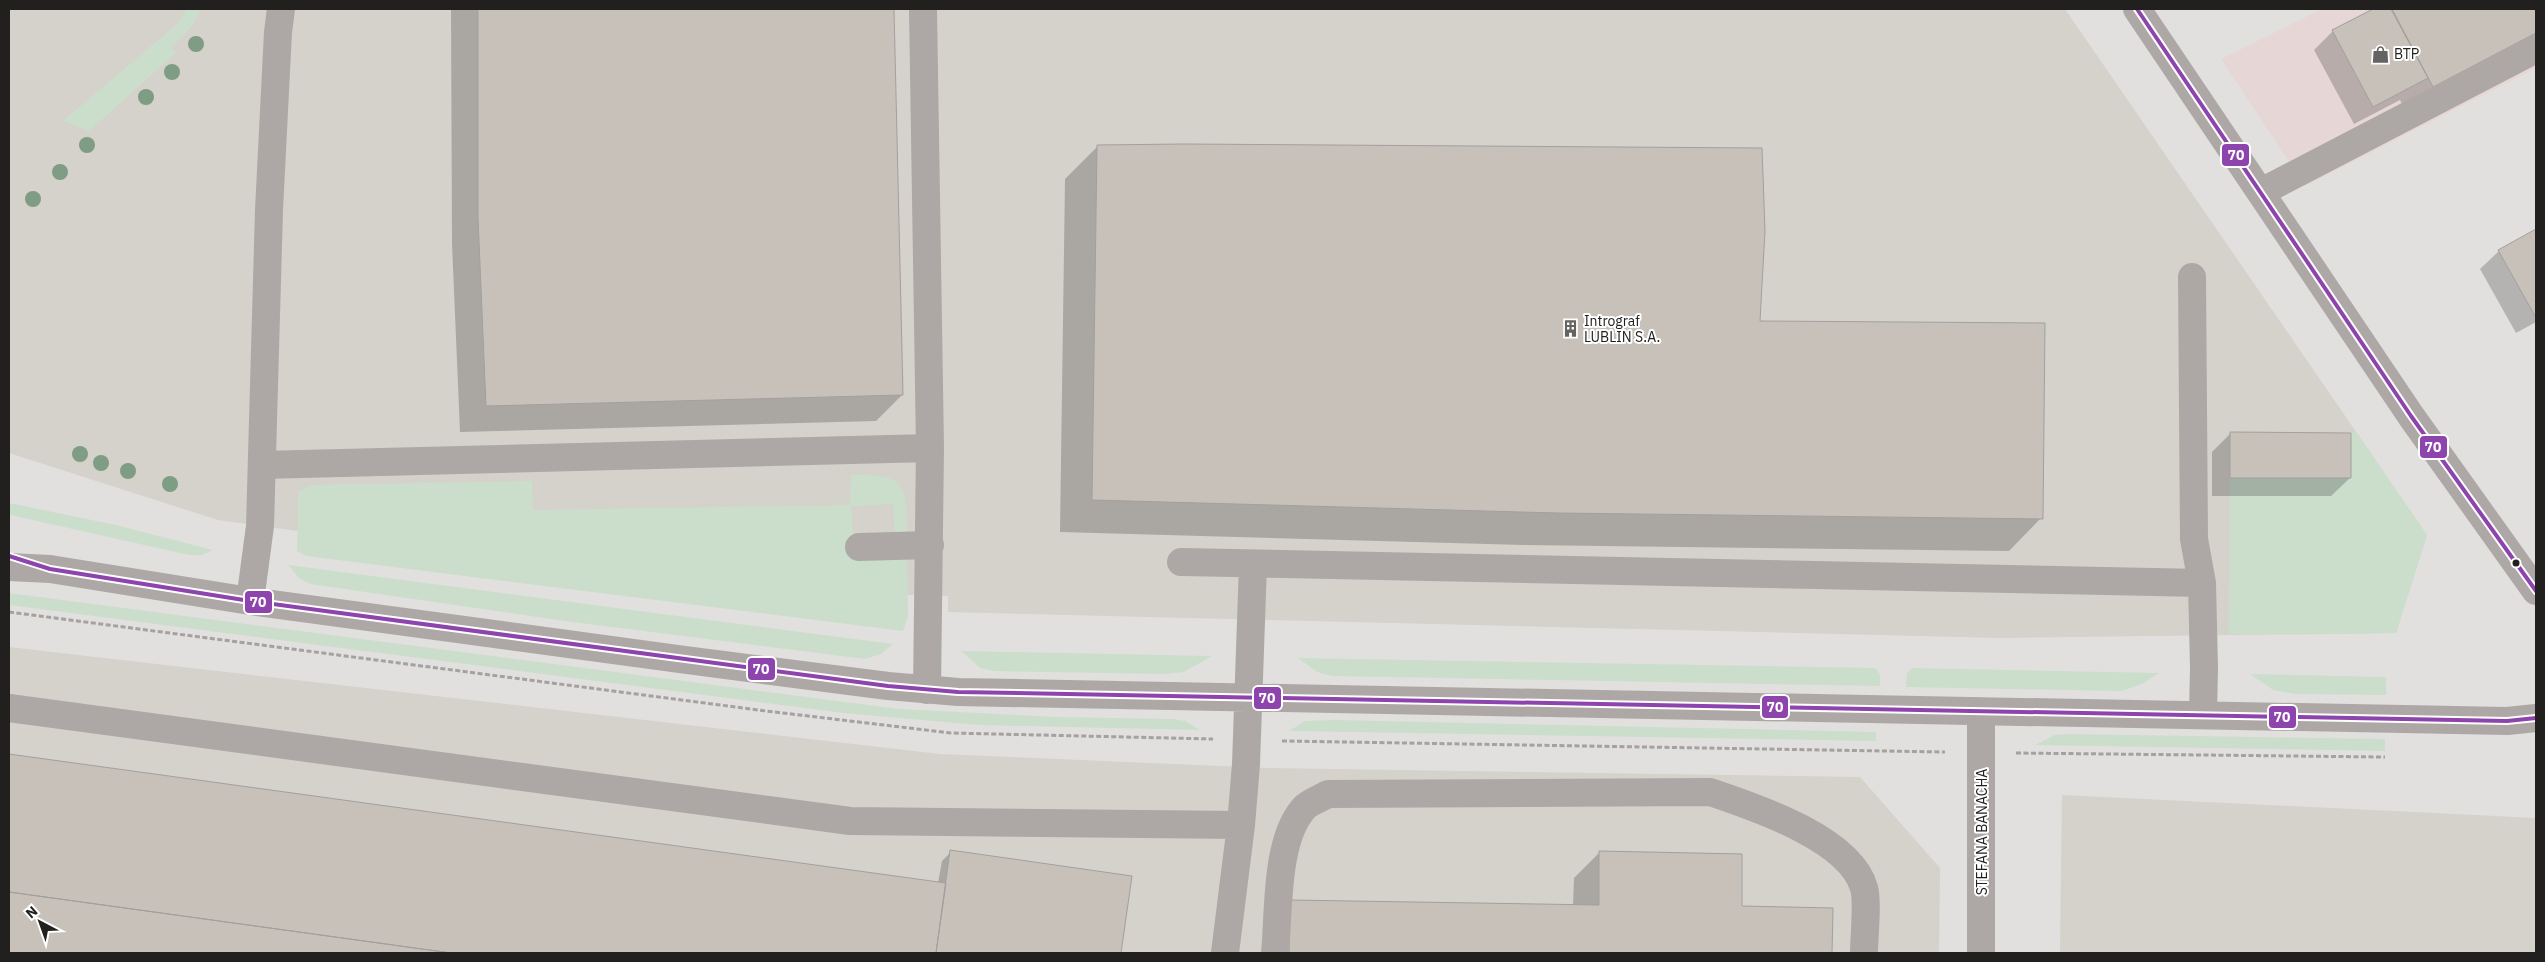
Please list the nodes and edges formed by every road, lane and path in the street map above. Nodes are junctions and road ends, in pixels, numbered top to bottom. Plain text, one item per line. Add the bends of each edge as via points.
1 (281, 9) edge
2 (923, 9) edge
3 (2137, 9) edge
4 (2536, 49) edge
5 (2261, 192) junction
6 (2192, 277) dead end
7 (930, 448) junction
8 (262, 465) junction
9 (930, 545) junction
10 (859, 547) dead end
11 (9, 556) edge
12 (1181, 562) dead end
13 (1253, 564) junction
14 (9, 567) edge
15 (50, 569) junction
16 (2202, 583) junction
17 (2536, 592) edge
18 (250, 601) junction
19 (927, 690) junction
20 (1248, 698) junction
21 (9, 708) edge
22 (1981, 712) junction
23 (2203, 715) junction
24 (2536, 718) edge
25 (1241, 825) junction
26 (1225, 953) edge
27 (1275, 953) edge
28 (1864, 953) edge
29 (1981, 953) edge

1 - 8 street via 269,210
2 - 7 street
3 - 5 street
4 - 5 street
5 - 17 street via 2411,416
6 - 16 street via 2194,539
7 - 8 street
7 - 9 street
8 - 18 street via 257,556
9 - 10 street
9 - 19 street
11 - 15 street
12 - 13 street
13 - 16 street
13 - 20 street
14 - 15 street
15 - 18 street
16 - 23 street
18 - 19 street
19 - 20 street
20 - 22 street
20 - 25 street
21 - 25 street via 850,821
22 - 23 street
22 - 29 street, STEFANA BANACHA
23 - 24 street via 2507,721
25 - 26 street
27 - 28 street via 1283,857 1288,837 1305,806 1328,794 1710,792 1770,813 1824,842 1851,864 1864,889

